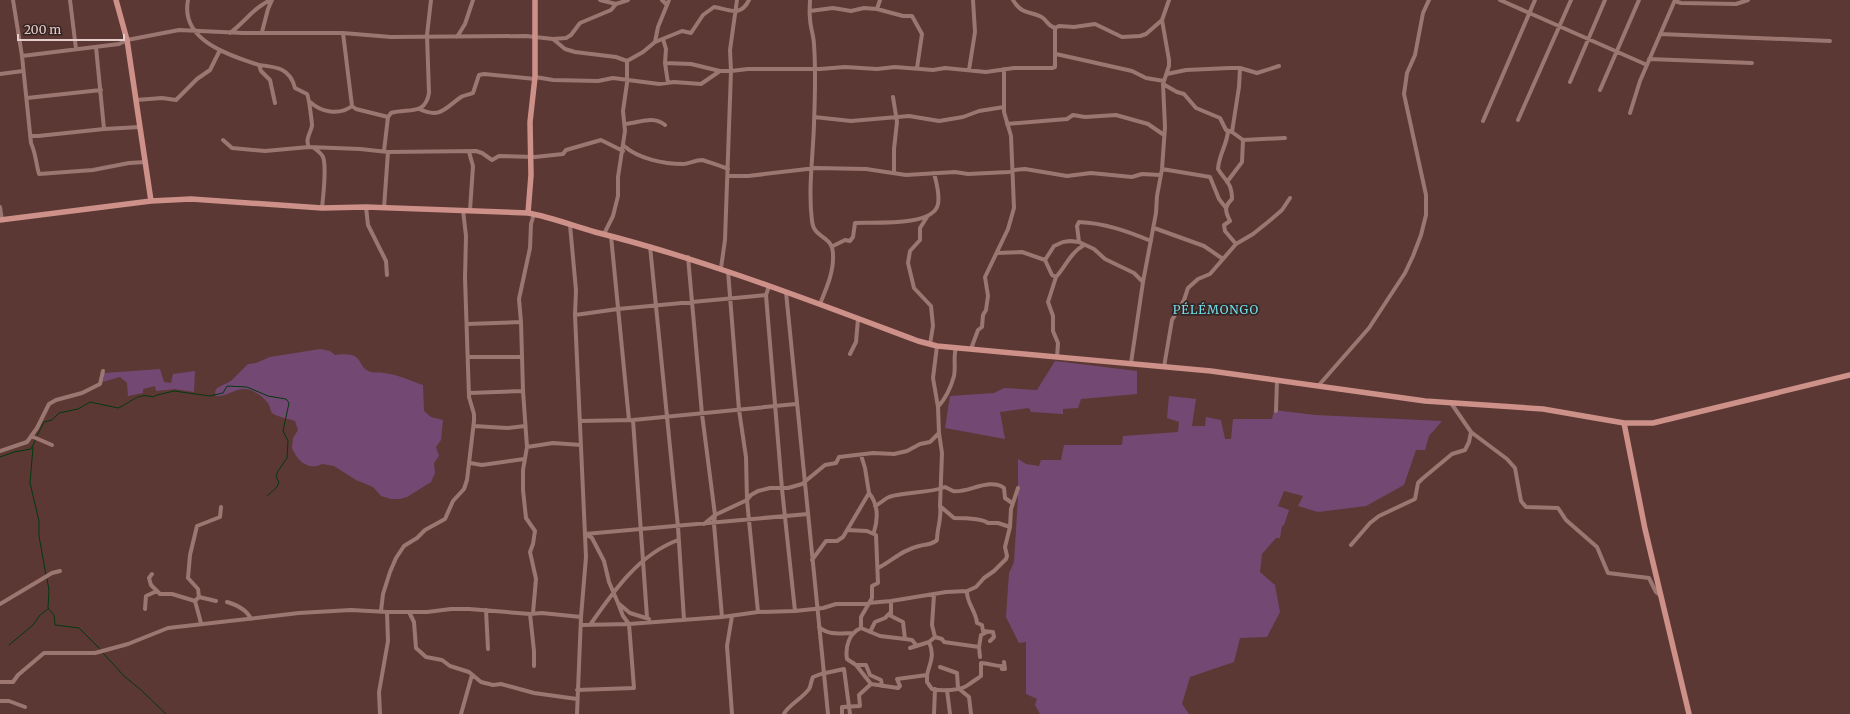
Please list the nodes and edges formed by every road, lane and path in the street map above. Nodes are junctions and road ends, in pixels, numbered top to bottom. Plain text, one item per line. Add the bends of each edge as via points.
1 (12, 0) edge
2 (70, 0) edge
3 (116, 0) edge
4 (188, 0) edge
5 (272, 0) edge
6 (431, 0) edge
7 (473, 0) edge
8 (535, 0) edge
9 (600, 0) edge
10 (628, 0) edge
11 (662, 0) edge
12 (669, 0) edge
13 (736, 0) edge
14 (749, 0) edge
15 (810, 0) edge
16 (880, 0) edge
17 (973, 0) edge
18 (1013, 0) edge
19 (1169, 0) edge
20 (1429, 0) edge
21 (1500, 0) edge
22 (1535, 0) edge
23 (1571, 0) edge
24 (1605, 0) edge
25 (1639, 0) edge
26 (1675, 0) edge
27 (1748, 0) edge
28 (261, 2) edge
29 (616, 4) junction
30 (667, 5) junction
31 (877, 9) junction
32 (736, 11) junction
33 (810, 11) junction
34 (1529, 14) junction
35 (1162, 20) junction
36 (1560, 26) junction
37 (1055, 28) junction
38 (193, 31) junction
39 (262, 32) junction
40 (230, 33) junction
41 (343, 33) junction
42 (1660, 34) junction
43 (427, 35) junction
44 (457, 37) junction
45 (535, 37) junction
46 (1588, 38) junction
47 (553, 39) junction
48 (663, 39) junction
49 (127, 40) junction
50 (1830, 41) dead end
51 (655, 42) junction
52 (96, 47) junction
53 (76, 49) junction
54 (220, 50) junction
55 (1617, 51) junction
56 (1056, 54) junction
57 (22, 56) junction
58 (1649, 59) junction
59 (627, 61) junction
60 (664, 63) junction
61 (1752, 63) dead end
62 (259, 65) junction
63 (1647, 65) junction
64 (1279, 66) dead end
65 (917, 68) junction
66 (1240, 68) junction
67 (814, 69) junction
68 (1004, 69) junction
69 (969, 70) junction
70 (22, 71) junction
71 (720, 71) junction
72 (731, 71) junction
73 (0, 74) edge
74 (1167, 74) junction
75 (535, 78) junction
76 (627, 80) junction
77 (1164, 82) junction
78 (1570, 82) dead end
79 (668, 83) junction
80 (101, 90) junction
81 (1600, 90) dead end
82 (893, 97) dead end
83 (27, 98) junction
84 (136, 100) junction
85 (310, 102) junction
86 (275, 103) dead end
87 (352, 106) junction
88 (1004, 107) junction
89 (419, 109) junction
90 (1630, 113) dead end
91 (388, 116) junction
92 (896, 116) junction
93 (814, 117) junction
94 (1518, 120) dead end
95 (1483, 121) dead end
96 (625, 124) junction
97 (1007, 124) junction
98 (665, 125) dead end
99 (140, 127) junction
100 (104, 129) junction
101 (1230, 131) junction
102 (1164, 135) junction
103 (30, 136) junction
104 (1285, 138) dead end
105 (223, 140) dead end
106 (1243, 140) junction
107 (311, 148) junction
108 (623, 149) junction
109 (386, 151) junction
110 (469, 152) junction
111 (531, 156) junction
112 (146, 162) junction
113 (728, 168) junction
114 (812, 168) junction
115 (1162, 169) junction
116 (1012, 171) junction
117 (894, 172) junction
118 (934, 173) junction
119 (1160, 175) junction
120 (728, 176) junction
121 (1227, 182) junction
122 (1290, 198) dead end
123 (151, 201) junction
124 (0, 207) edge
125 (366, 207) junction
126 (322, 208) junction
127 (384, 208) junction
128 (1226, 208) junction
129 (463, 210) junction
130 (470, 210) junction
131 (528, 213) junction
132 (534, 214) junction
133 (927, 217) junction
134 (1, 220) edge
135 (570, 225) junction
136 (1154, 228) junction
137 (604, 234) junction
138 (611, 236) junction
139 (1150, 241) junction
140 (1079, 242) junction
141 (1236, 244) junction
142 (1084, 245) junction
143 (650, 246) junction
144 (833, 246) junction
145 (997, 253) junction
146 (688, 257) junction
147 (1222, 259) junction
148 (1045, 260) junction
149 (721, 268) junction
150 (728, 271) junction
151 (387, 275) dead end
152 (1056, 277) junction
153 (1143, 282) junction
154 (769, 286) junction
155 (786, 292) junction
156 (766, 295) junction
157 (729, 299) junction
158 (692, 302) junction
159 (820, 304) junction
160 (656, 306) junction
161 (618, 309) junction
162 (575, 315) junction
163 (858, 319) junction
164 (521, 322) junction
165 (467, 324) junction
166 (930, 344) junction
167 (937, 346) junction
168 (956, 348) junction
169 (971, 349) junction
170 (850, 354) dead end
171 (1057, 356) junction
172 (469, 357) junction
173 (522, 357) junction
174 (1131, 363) junction
175 (1164, 367) junction
176 (103, 371) dead end
177 (1850, 375) edge
178 (1277, 380) junction
179 (1319, 385) junction
180 (523, 391) junction
181 (469, 393) junction
182 (1451, 403) junction
183 (796, 404) junction
184 (776, 406) junction
185 (938, 407) junction
186 (739, 410) junction
187 (1276, 411) dead end
188 (702, 414) junction
189 (668, 417) junction
190 (631, 420) junction
191 (580, 421) junction
192 (1624, 423) junction
193 (474, 426) junction
194 (524, 426) junction
195 (1471, 432) junction
196 (939, 433) junction
197 (31, 436) junction
198 (52, 445) dead end
199 (581, 445) junction
200 (527, 447) junction
201 (0, 451) edge
202 (861, 455) junction
203 (524, 459) junction
204 (470, 463) junction
205 (805, 482) junction
206 (782, 488) junction
207 (940, 488) junction
208 (1018, 488) dead end
209 (869, 493) junction
210 (747, 500) junction
211 (1012, 502) junction
212 (875, 506) junction
213 (940, 506) junction
214 (221, 507) dead end
215 (808, 514) junction
216 (715, 515) junction
217 (786, 517) junction
218 (749, 520) junction
219 (704, 524) junction
220 (714, 524) junction
221 (678, 527) junction
222 (1010, 527) junction
223 (642, 530) junction
224 (847, 530) junction
225 (874, 532) junction
226 (586, 534) junction
227 (678, 540) junction
228 (1351, 544) dead end
229 (812, 560) junction
230 (642, 561) junction
231 (878, 568) junction
232 (60, 570) dead end
233 (152, 574) dead end
234 (157, 591) junction
235 (614, 591) junction
236 (967, 591) junction
237 (934, 595) junction
238 (1662, 597) junction
239 (199, 598) junction
240 (195, 601) junction
241 (216, 601) dead end
242 (227, 602) dead end
243 (891, 602) junction
244 (618, 603) junction
245 (868, 603) junction
246 (0, 604) edge
247 (817, 608) junction
248 (145, 609) dead end
249 (486, 610) junction
250 (381, 611) junction
251 (795, 611) junction
252 (387, 612) junction
253 (409, 612) junction
254 (758, 612) junction
255 (891, 612) junction
256 (531, 613) junction
257 (732, 616) junction
258 (647, 617) junction
259 (722, 617) junction
260 (581, 618) junction
261 (251, 619) junction
262 (684, 620) junction
263 (655, 622) junction
264 (201, 623) junction
265 (628, 624) junction
266 (581, 625) junction
267 (590, 625) junction
268 (819, 627) junction
269 (861, 628) junction
270 (870, 632) junction
271 (987, 632) junction
272 (854, 633) junction
273 (935, 636) junction
274 (905, 638) junction
275 (990, 641) dead end
276 (930, 642) junction
277 (917, 646) junction
278 (979, 647) junction
279 (910, 648) dead end
280 (488, 649) dead end
281 (980, 657) dead end
282 (847, 659) junction
283 (1004, 662) dead end
284 (856, 665) junction
285 (534, 666) dead end
286 (940, 667) dead end
287 (844, 669) junction
288 (825, 674) junction
289 (472, 675) junction
290 (927, 675) junction
291 (0, 682) edge
292 (871, 684) junction
293 (882, 686) junction
294 (958, 688) junction
295 (577, 690) junction
296 (935, 690) junction
297 (946, 690) junction
298 (577, 699) junction
299 (0, 701) edge
300 (25, 706) dead end
301 (849, 707) junction
302 (380, 714) edge
303 (462, 714) edge
304 (577, 714) edge
305 (732, 714) edge
306 (784, 714) edge
307 (828, 714) edge
308 (842, 714) edge
309 (850, 714) edge
310 (934, 714) edge
311 (950, 714) edge
312 (971, 714) edge
313 (1689, 714) edge

1 - 57 street
2 - 53 street
3 - 49 street
4 - 38 street via 187,17
5 - 28 street
5 - 39 street
6 - 43 street
7 - 44 street via 471,10
8 - 45 street
9 - 29 street
10 - 29 street
11 - 30 street
12 - 30 street
13 - 32 street
14 - 32 street via 742,9
15 - 33 street
16 - 31 street
17 - 69 street via 975,32
18 - 37 street via 1022,10 1043,18 1048,25
19 - 35 street
20 - 179 street via 1407,73 1404,94 1426,195 1426,215 1405,273 1369,328
21 - 34 street
22 - 34 street
23 - 36 street
24 - 46 street
25 - 55 street
26 - 27 street via 1681,3 1736,4
26 - 42 street
28 - 40 street via 243,24
29 - 47 street via 611,10 580,23 566,38
30 - 51 street
31 - 33 street via 862,8 851,11 832,8
31 - 65 street via 890,14 912,16 915,20 922,34
32 - 48 street via 714,7 703,15 691,33 682,32
32 - 72 street via 730,50
33 - 67 street
34 - 36 street
34 - 95 street
35 - 37 street via 1140,36 1122,37 1095,24
35 - 74 street via 1169,60
36 - 46 street
36 - 94 street
37 - 56 street
38 - 40 street
38 - 49 street via 170,31
38 - 54 street
39 - 40 street
39 - 41 street
41 - 43 street via 391,37
41 - 87 street
42 - 50 street
42 - 58 street
43 - 44 street
43 - 89 street via 429,93 425,106
44 - 45 street
45 - 47 street
45 - 75 street
46 - 55 street
46 - 78 street
47 - 59 street via 565,49
48 - 51 street
48 - 60 street via 666,49
49 - 52 street via 119,44
49 - 84 street
51 - 59 street
52 - 53 street
52 - 80 street
53 - 57 street
54 - 62 street
54 - 84 street via 210,70 176,100
55 - 63 street
55 - 81 street
56 - 68 street via 1054,68
56 - 77 street via 1132,71 1146,78
57 - 70 street
58 - 61 street
58 - 63 street
59 - 76 street
60 - 71 street via 695,65
60 - 79 street
62 - 85 street via 278,68 290,74 295,88 307,94
62 - 86 street via 270,80
63 - 90 street
64 - 66 street via 1257,73
65 - 67 street
65 - 69 street
66 - 74 street via 1186,70
66 - 101 street
67 - 72 street
67 - 93 street
68 - 69 street via 986,72
68 - 88 street
70 - 73 street
70 - 83 street
71 - 72 street
71 - 79 street via 701,84
72 - 113 street
74 - 77 street
75 - 76 street via 589,82 613,78
75 - 89 street via 478,75 472,93 461,97 444,110 432,113
75 - 111 street via 530,122
76 - 79 street
76 - 96 street via 623,111
77 - 101 street via 1184,94 1196,108 1220,118 1226,130
77 - 102 street
80 - 83 street
80 - 100 street
82 - 92 street
83 - 103 street
84 - 99 street
85 - 87 street via 330,112
85 - 107 street via 312,124 307,140
87 - 91 street
88 - 92 street via 939,121
88 - 97 street
89 - 91 street via 391,113
91 - 109 street
92 - 93 street via 852,121
92 - 117 street
93 - 114 street
96 - 98 street via 652,119
96 - 108 street
97 - 102 street via 1066,119 1073,115 1110,114 1148,124
97 - 116 street via 1011,136
99 - 100 street
99 - 112 street
100 - 103 street
101 - 106 street
101 - 121 street via 1221,152 1218,169
102 - 115 street
103 - 112 street via 39,174 93,170 138,161
104 - 106 street
105 - 107 street via 232,148
106 - 121 street via 1242,162
107 - 109 street
107 - 126 street via 319,152 323,158
108 - 111 street via 601,140 566,150 563,154
108 - 113 street via 658,161 685,164 700,160
108 - 137 street via 617,205
109 - 110 street
109 - 127 street
110 - 111 street via 482,153 492,160 499,156
110 - 130 street via 473,166
111 - 131 street
112 - 123 street
113 - 120 street
114 - 117 street
114 - 120 street
114 - 144 street via 810,187 813,227
115 - 119 street
115 - 128 street via 1210,177 1219,199
116 - 118 street
116 - 119 street via 1025,169 1067,176 1091,173 1132,177 1142,174
116 - 145 street via 1015,199 1012,220
117 - 118 street via 906,175
118 - 133 street via 938,204
119 - 136 street
120 - 149 street via 724,256
121 - 128 street via 1232,190 1232,199
122 - 141 street via 1272,219
123 - 126 street via 191,199
123 - 134 street
124 - 134 street
125 - 126 street
125 - 127 street
125 - 151 street via 370,229 386,261
127 - 129 street
128 - 141 street via 1230,221 1224,225
129 - 130 street
129 - 165 street via 466,236
130 - 131 street
131 - 132 street
132 - 135 street
132 - 164 street via 520,299
133 - 144 street via 890,224 855,223 850,241 845,240
133 - 166 street via 920,228 920,240 910,251 908,259 914,288 931,306 933,326
135 - 137 street
135 - 162 street via 576,290
136 - 139 street
136 - 147 street via 1204,246
137 - 138 street
138 - 143 street
138 - 161 street
139 - 140 street via 1121,229 1079,222
139 - 153 street
140 - 142 street
140 - 148 street via 1063,242 1054,246
141 - 147 street
142 - 152 street via 1078,248
142 - 153 street via 1134,273
143 - 146 street
143 - 160 street
144 - 159 street via 832,269
145 - 148 street via 1022,252
145 - 169 street via 985,277 988,296 986,310 982,327 978,330
146 - 149 street
146 - 158 street
147 - 175 street via 1210,274 1198,279 1186,292 1172,320
148 - 152 street via 1052,275
149 - 150 street
150 - 154 street
150 - 157 street
152 - 171 street via 1048,302 1054,316 1053,332 1058,344
153 - 174 street
154 - 155 street
154 - 156 street
155 - 159 street
155 - 183 street
156 - 157 street
156 - 184 street
157 - 158 street
157 - 186 street
158 - 160 street
158 - 188 street
159 - 163 street
160 - 161 street
160 - 189 street
161 - 162 street
161 - 190 street
162 - 191 street
163 - 166 street
163 - 170 street via 856,342
164 - 165 street
164 - 173 street
165 - 172 street
166 - 167 street
167 - 168 street
167 - 185 street via 933,378
168 - 169 street
168 - 185 street via 953,356 954,376
169 - 171 street
171 - 174 street
172 - 173 street
172 - 181 street
173 - 180 street
174 - 175 street
175 - 178 street
176 - 197 street via 100,384 50,404
177 - 192 street via 1653,423
178 - 179 street
178 - 187 street
179 - 182 street
180 - 181 street
180 - 194 street
181 - 193 street
182 - 192 street via 1543,409
182 - 195 street
183 - 184 street
183 - 205 street
184 - 186 street
184 - 206 street
185 - 196 street
186 - 188 street
186 - 210 street via 746,457
188 - 189 street
188 - 216 street
189 - 190 street
189 - 221 street
190 - 191 street
190 - 223 street
191 - 199 street
192 - 238 street via 1645,529
193 - 194 street
193 - 204 street
194 - 200 street
195 - 228 street via 1465,450 1452,454 1418,483 1415,499 1379,516
195 - 238 street via 1515,468 1521,501 1526,508 1558,508 1566,520 1597,547 1608,573 1649,578 1656,592
196 - 202 street via 930,442 907,451
196 - 207 street via 942,453
197 - 198 street
197 - 201 street via 24,443
199 - 200 street via 553,443
199 - 226 street
200 - 203 street
202 - 205 street via 839,457 836,463 826,465
202 - 209 street
203 - 204 street via 482,465
203 - 256 street via 524,509 534,531 534,544 530,552 536,579
204 - 250 street via 466,486 453,501 445,519 404,546 396,558 383,594
205 - 206 street
205 - 215 street
206 - 210 street via 758,491
206 - 217 street
207 - 211 street via 945,486 954,491 964,491 974,486 1001,486 1004,488 1005,498
207 - 212 street via 888,497
207 - 213 street
208 - 211 street
209 - 212 street
209 - 224 street
210 - 216 street
210 - 218 street
211 - 222 street
212 - 225 street
213 - 222 street via 954,518 969,518
213 - 231 street via 937,540 933,544 918,546 899,554
214 - 239 street via 220,517 196,527 188,578 198,589
215 - 217 street
215 - 229 street
216 - 219 street
216 - 220 street
217 - 218 street
217 - 251 street
218 - 220 street
218 - 254 street
219 - 220 street
219 - 221 street
220 - 259 street
221 - 223 street
221 - 227 street
222 - 236 street via 1004,562 976,587
223 - 226 street
223 - 230 street
224 - 225 street
224 - 229 street via 837,541 826,541
225 - 231 street via 878,544
226 - 235 street via 592,538 604,561
226 - 260 street
227 - 230 street via 656,550
227 - 262 street
229 - 247 street
230 - 235 street
230 - 258 street
231 - 245 street via 878,584 872,586 872,598
232 - 246 street
233 - 234 street via 148,578 149,582
234 - 240 street via 160,594 172,594
234 - 248 street via 146,596
235 - 244 street
235 - 267 street
236 - 237 street
236 - 271 street via 966,598 974,610 977,623
237 - 243 street
237 - 273 street via 932,625
238 - 313 street
239 - 240 street
239 - 241 street
240 - 264 street
242 - 261 street via 249,614
243 - 245 street
243 - 255 street
244 - 258 street via 630,612
244 - 265 street
245 - 247 street via 836,604
245 - 269 street via 860,617
247 - 251 street
247 - 268 street
249 - 253 street
249 - 256 street
249 - 280 street
250 - 252 street
250 - 261 street via 299,612
251 - 254 street
252 - 253 street
252 - 302 street via 388,641 379,692
253 - 289 street via 414,622 416,648 422,654 442,660 450,666 462,668
254 - 257 street
255 - 270 street via 875,622
255 - 274 street via 891,616 903,622
256 - 260 street
256 - 285 street
257 - 259 street
257 - 305 street via 727,646
258 - 263 street
259 - 262 street
260 - 266 street
261 - 264 street
262 - 263 street
263 - 265 street
264 - 291 street via 168,628 102,651 44,654 13,682
265 - 267 street
265 - 295 street via 634,688
266 - 267 street
266 - 295 street
268 - 272 street via 832,634
268 - 288 street
269 - 270 street
269 - 272 street
270 - 274 street via 880,636
271 - 275 street via 993,632 994,637
271 - 278 street via 981,635
272 - 282 street via 847,644
273 - 276 street
273 - 278 street via 944,642
274 - 277 street via 912,640
276 - 277 street
276 - 290 street via 932,664
277 - 279 street
278 - 281 street
282 - 284 street
282 - 287 street
283 - 294 street via 1005,669 982,663 981,676 967,686
284 - 292 street
284 - 293 street via 866,665 870,675 881,680
286 - 294 street via 957,673
287 - 288 street
287 - 301 street
288 - 306 street via 813,677 810,688
288 - 307 street
289 - 298 street via 487,684 501,684 540,694
289 - 303 street
290 - 293 street via 897,679 900,686 898,688
290 - 296 street via 927,682
292 - 293 street
292 - 301 street via 859,695 860,706
294 - 297 street
294 - 312 street via 969,697
295 - 298 street
296 - 297 street
296 - 310 street
297 - 311 street
298 - 304 street
299 - 300 street
301 - 308 street via 842,707
301 - 309 street

